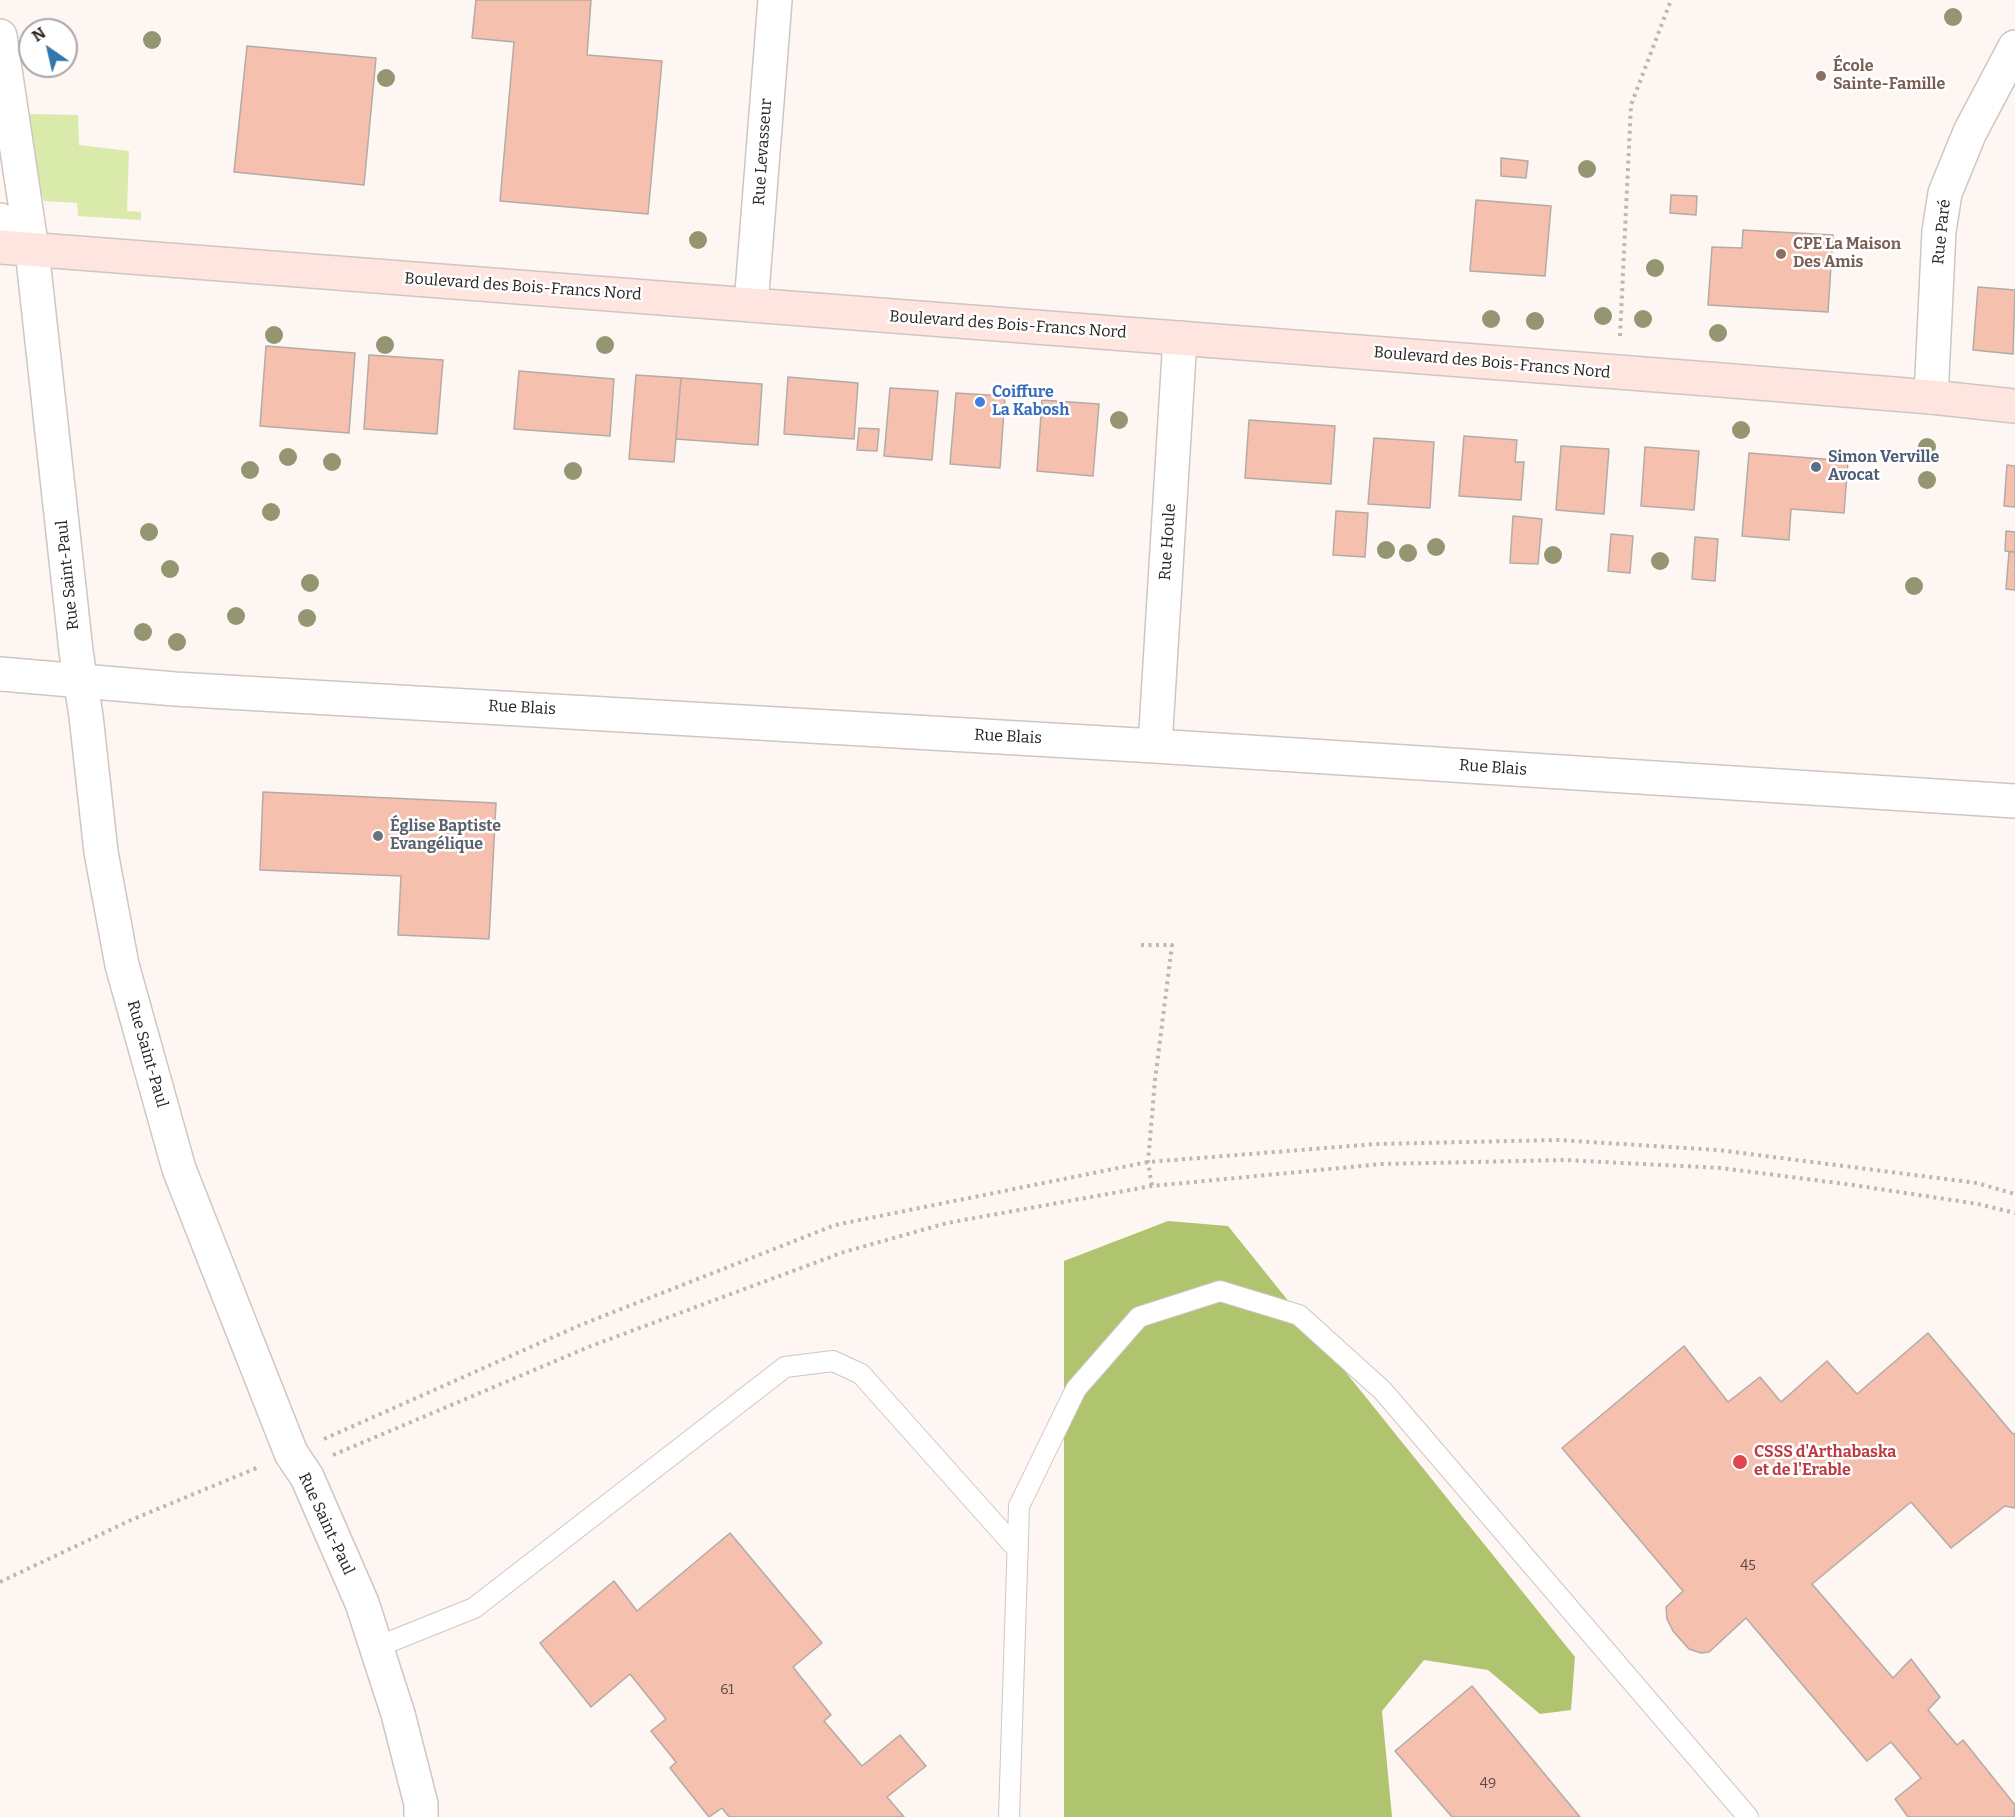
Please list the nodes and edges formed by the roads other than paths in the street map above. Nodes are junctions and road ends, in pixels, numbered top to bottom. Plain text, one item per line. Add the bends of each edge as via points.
1 (775, 0) edge
2 (0, 36) edge
3 (2015, 47) edge
4 (3, 81) edge
5 (0, 220) edge
6 (16, 248) edge
7 (751, 305) junction
8 (1180, 338) junction
9 (1930, 397) junction
10 (2015, 406) edge
11 (0, 674) edge
12 (80, 680) junction
13 (1155, 746) junction
14 (2015, 801) edge
15 (1018, 1550) junction
16 (377, 1647) junction
17 (422, 1817) edge
18 (1009, 1817) edge
19 (1748, 1817) edge

1 - 7 street, Rue Levasseur
2 - 4 street, Rue Saint-Paul
3 - 9 street, Rue Paré via 1970,132 1946,193 1939,231
4 - 6 street, Rue Saint-Paul
5 - 6 street
6 - 7 street, Boulevard des Bois-Francs Nord
6 - 12 street, Rue Saint-Paul
7 - 8 street, Boulevard des Bois-Francs Nord
8 - 9 street, Boulevard des Bois-Francs Nord
8 - 13 street, Rue Houle
9 - 10 street, Boulevard des Bois-Francs Nord
11 - 12 street, Rue Blais
12 - 13 street, Rue Blais via 175,689
12 - 16 street, Rue Saint-Paul via 101,852 122,964 179,1169 291,1453 307,1477
13 - 14 street, Rue Blais
15 - 16 lane via 861,1374 833,1361 785,1367 474,1608
15 - 18 lane
15 - 19 lane via 1019,1506 1076,1389 1139,1317 1220,1292 1299,1315 1383,1391
16 - 17 street, Rue Saint-Paul

